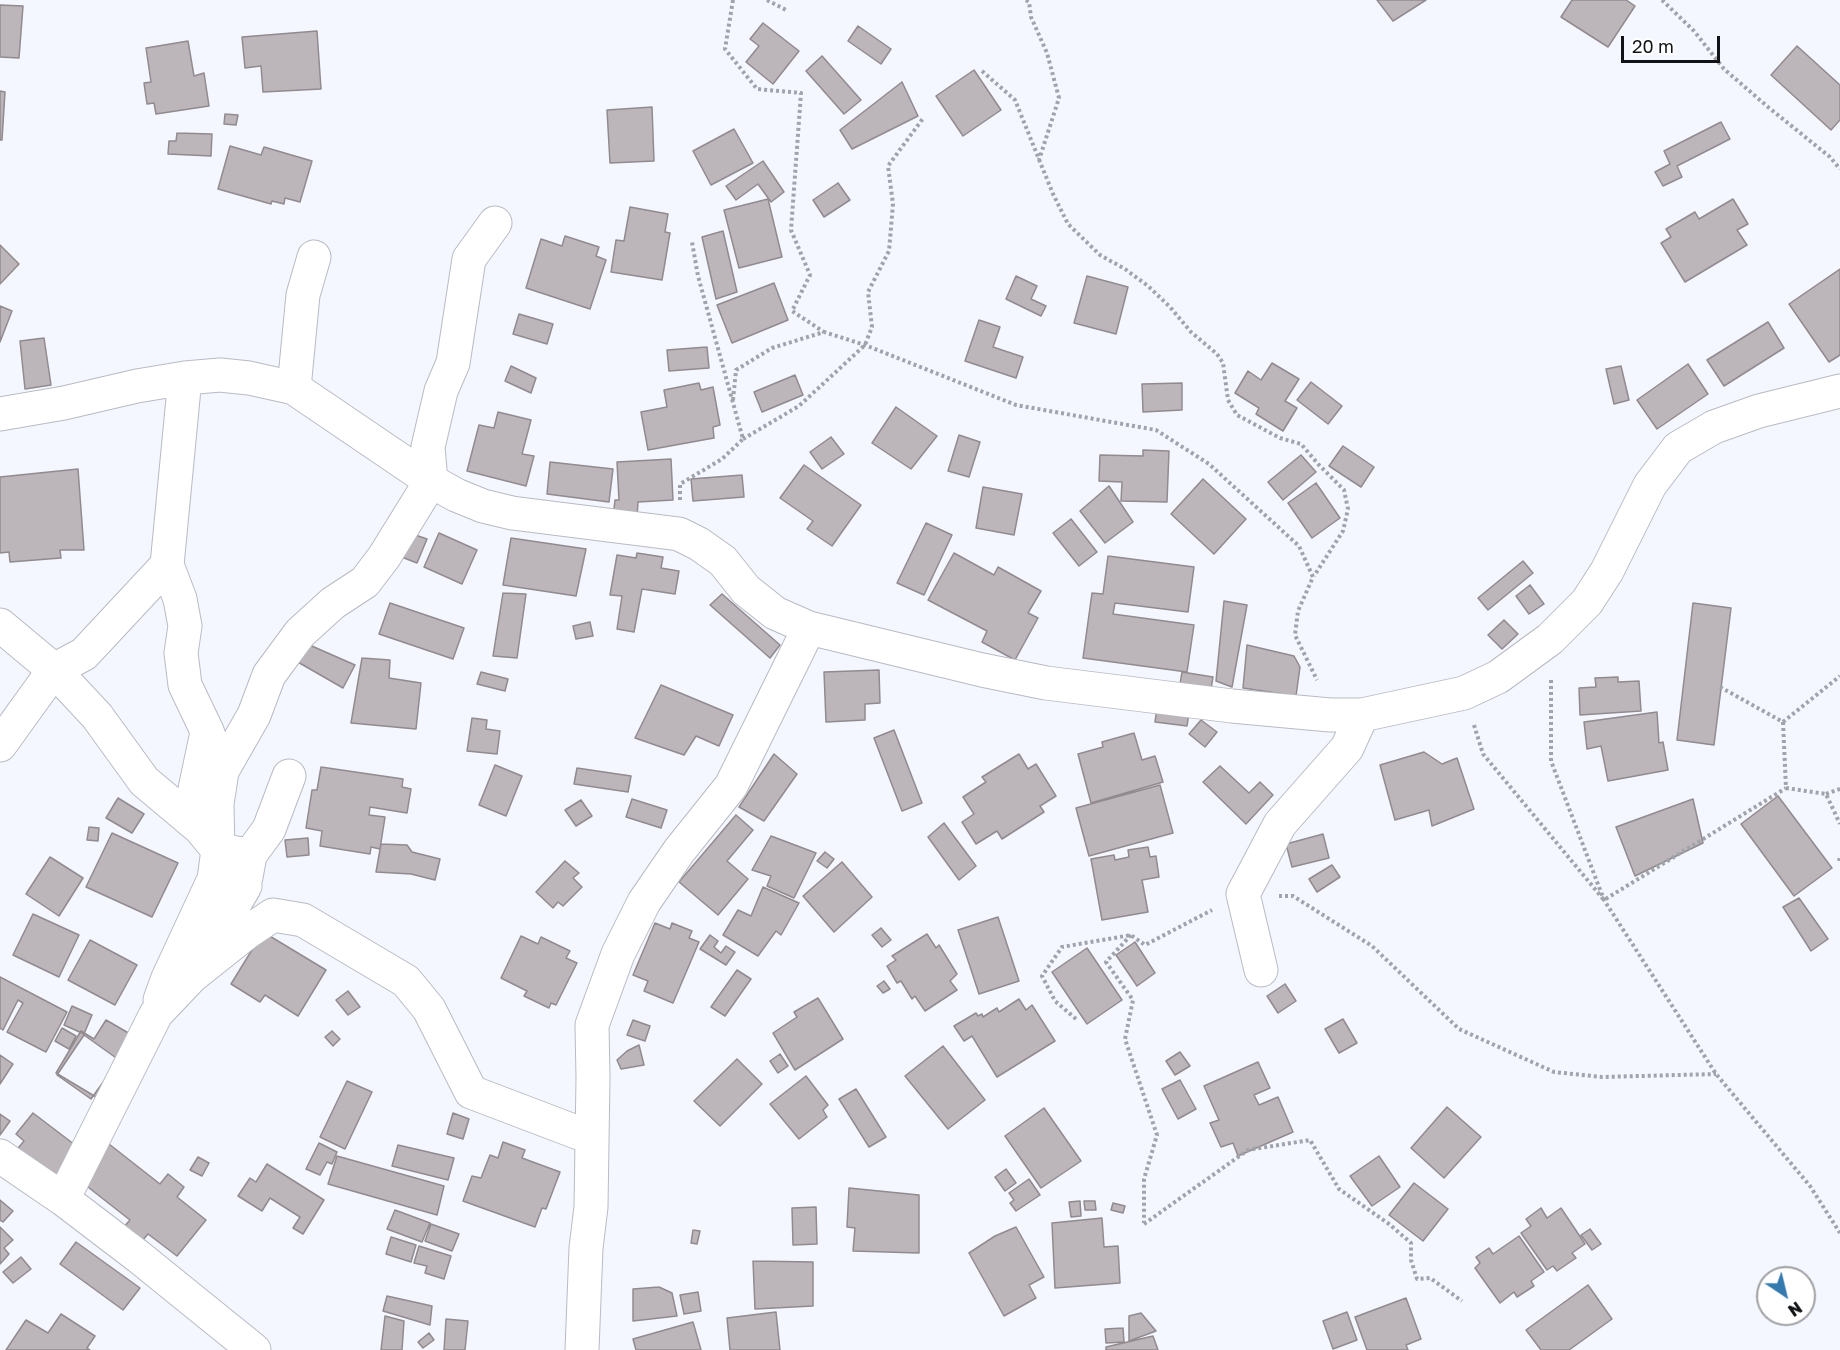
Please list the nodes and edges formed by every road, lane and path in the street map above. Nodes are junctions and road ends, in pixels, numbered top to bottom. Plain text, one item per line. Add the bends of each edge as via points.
1 (733, 0) edge
2 (767, 0) edge
3 (1026, 0) edge
4 (1662, 0) edge
5 (786, 10) dead end
6 (982, 71) dead end
7 (924, 117) dead end
8 (1039, 161) junction
9 (1840, 169) edge
10 (495, 223) dead end
11 (692, 242) dead end
12 (314, 257) dead end
13 (824, 332) junction
14 (865, 345) junction
15 (185, 378) junction
16 (294, 388) junction
17 (1840, 391) edge
18 (733, 400) junction
19 (0, 414) edge
20 (743, 439) junction
21 (431, 482) junction
22 (679, 534) junction
23 (167, 565) junction
24 (1313, 577) junction
25 (0, 625) edge
26 (809, 628) junction
27 (1550, 639) junction
28 (54, 670) junction
29 (1840, 676) edge
30 (1720, 687) dead end
31 (1464, 693) junction
32 (1330, 715) junction
33 (1362, 715) junction
34 (1783, 722) junction
35 (207, 731) junction
36 (0, 745) edge
37 (222, 771) junction
38 (289, 777) dead end
39 (1786, 788) junction
40 (1840, 789) edge
41 (1826, 794) junction
42 (217, 804) junction
43 (1840, 824) edge
44 (232, 866) junction
45 (1243, 894) junction
46 (1604, 900) junction
47 (1131, 935) junction
48 (1261, 970) dead end
49 (192, 976) junction
50 (156, 1014) junction
51 (1076, 1019) dead end
52 (1716, 1074) junction
53 (592, 1138) junction
54 (0, 1156) edge
55 (63, 1198) junction
56 (1840, 1233) edge
57 (1462, 1301) dead end
58 (254, 1350) edge
59 (582, 1350) edge

1 - 13 path via 725,49 757,89 801,93 791,230 810,275 792,311
2 - 5 path
3 - 8 path via 1059,98
4 - 9 path via 1694,31 1724,69
6 - 8 path via 1015,100
7 - 14 path via 888,166 893,204 889,251 868,292 872,327
8 - 24 path via 1068,224 1100,255 1148,286 1217,354 1223,363 1228,400 1237,415 1280,438 1301,444 1344,490 1348,508 1342,531
10 - 21 street via 469,259 453,363 441,391 428,447
11 - 18 path
12 - 16 street via 303,296
13 - 14 path
13 - 18 path via 772,348 736,370
14 - 20 path via 799,406
14 - 24 path via 1016,405 1156,430 1209,464 1262,511 1299,546
15 - 16 street via 220,375
15 - 19 street
15 - 23 street
16 - 21 street
17 - 27 street via 1759,411 1714,427 1678,448 1650,485 1587,602
18 - 20 path
20 - 22 path via 722,459 680,484
21 - 22 street via 483,506 512,513
21 - 37 street via 365,582 333,603 300,633 269,675 254,715
22 - 26 street via 723,561 746,590 775,613
23 - 28 street via 84,654
23 - 35 street via 185,626 181,653 185,685
24 - 32 path via 1298,611 1295,635
25 - 28 street
26 - 32 street via 1046,683
26 - 53 street via 731,786 644,902 618,954 592,1025
27 - 31 street via 1498,676
27 - 46 path via 1551,761
28 - 36 street
28 - 44 street via 97,716 144,781 200,828
29 - 34 path
30 - 34 path
31 - 33 street
31 - 46 path via 1484,754
32 - 33 street
33 - 45 street via 1347,748 1280,824
34 - 39 path
35 - 37 street
35 - 42 street via 195,789
37 - 42 street
38 - 44 street via 270,829
39 - 41 path
39 - 46 path
40 - 41 path
41 - 43 path
42 - 44 street
44 - 49 street via 245,886
44 - 50 street via 168,978
45 - 47 path via 1145,945
45 - 48 street
45 - 52 path via 1293,896 1372,946 1459,1029 1554,1071 1602,1077
46 - 52 path
47 - 51 path via 1062,947 1042,976 1054,1001
47 - 57 path via 1106,962 1133,1000 1125,1039 1157,1135 1144,1179 1144,1224 1248,1150 1310,1140 1339,1189 1412,1243 1411,1260 1417,1279 1430,1278
49 - 50 street
49 - 53 street via 273,915 303,920 406,981 429,1009 471,1092
50 - 55 street
52 - 56 path via 1810,1186
53 - 59 street
54 - 55 street
55 - 58 street

